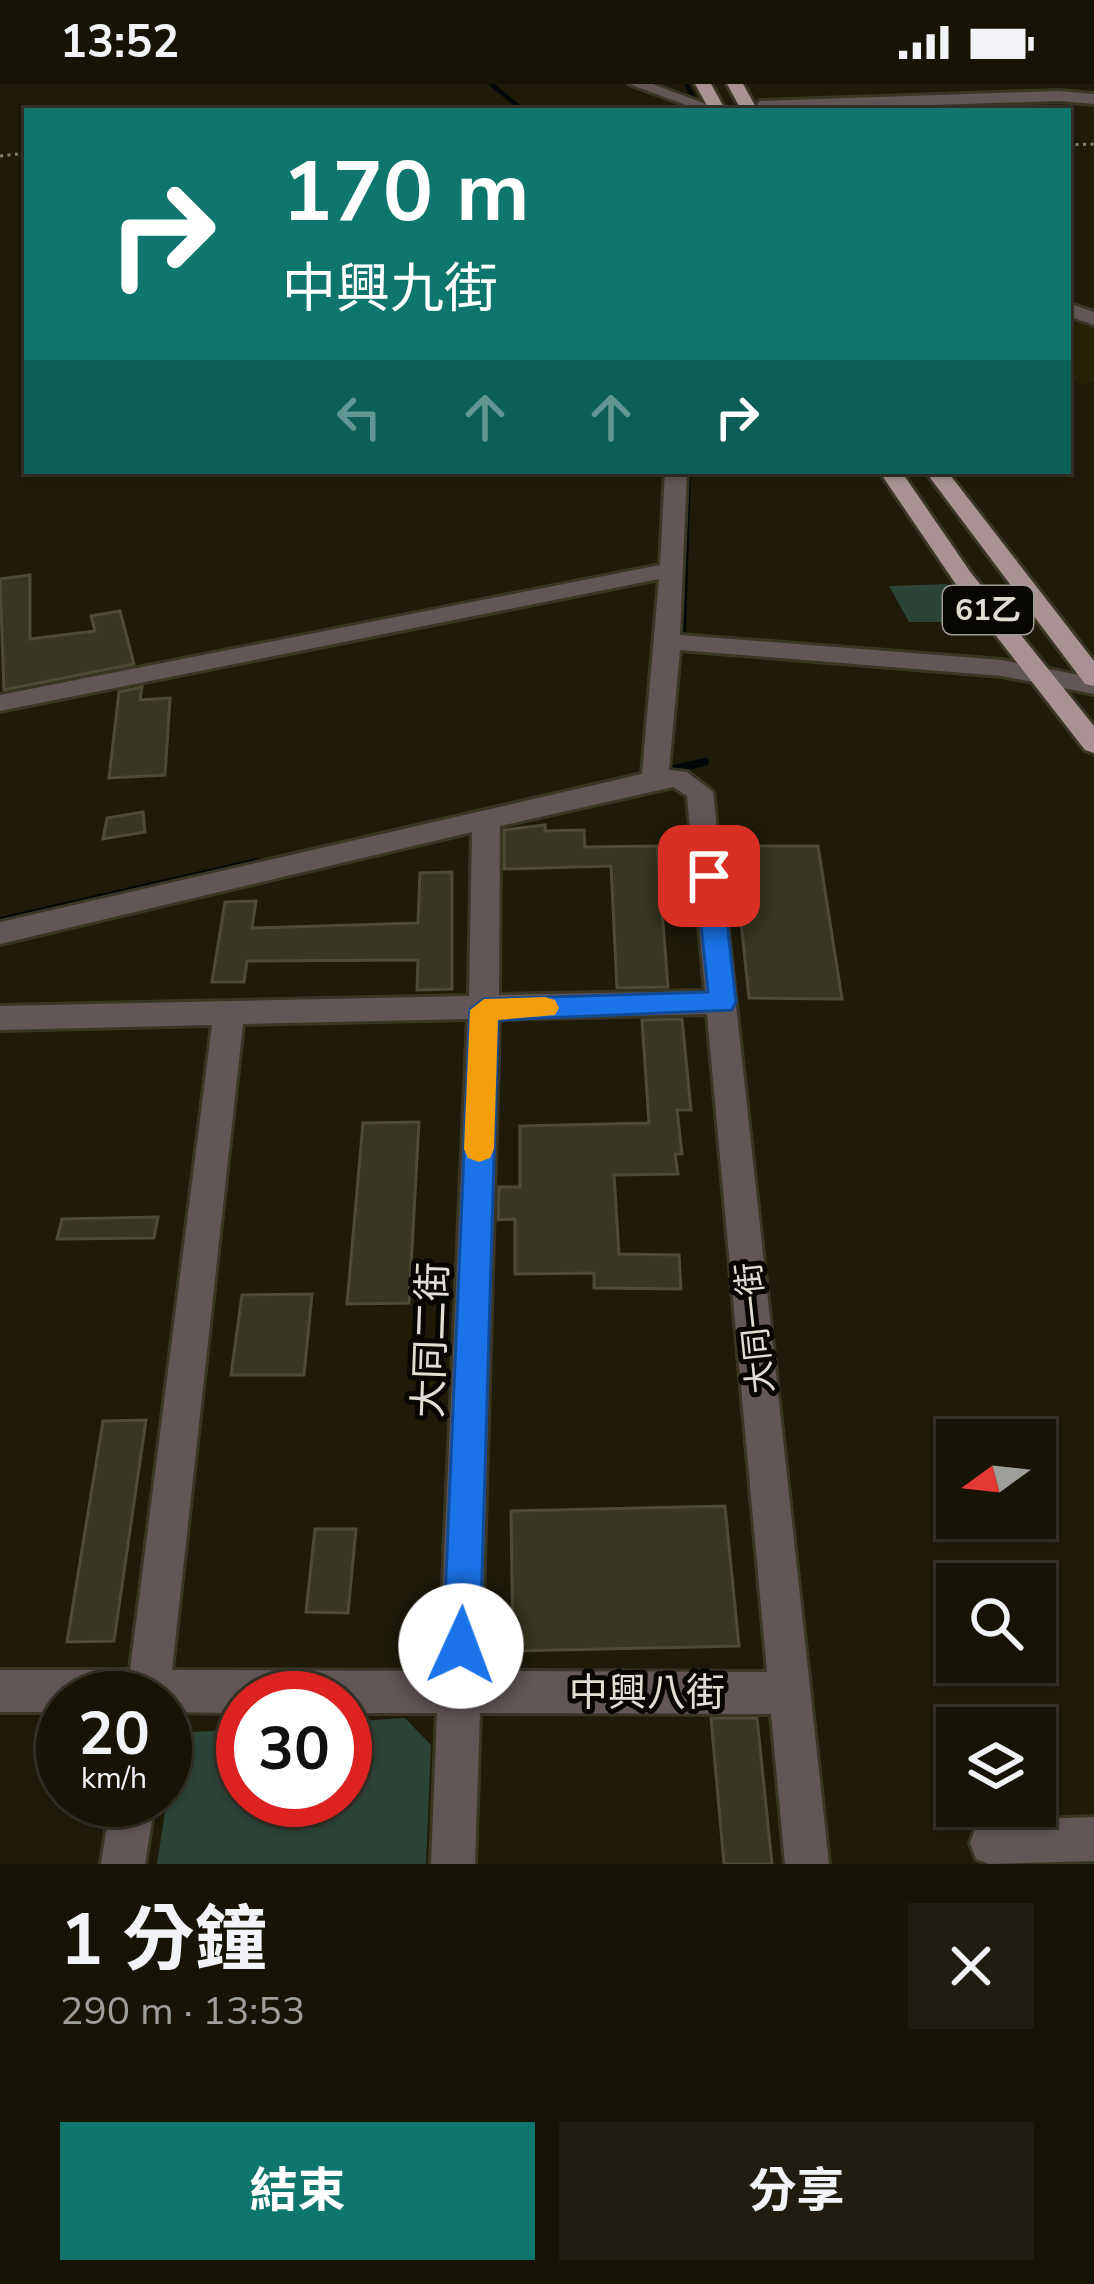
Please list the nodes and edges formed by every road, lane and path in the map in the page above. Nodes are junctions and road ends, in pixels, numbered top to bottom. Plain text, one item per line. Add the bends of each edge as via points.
1 (637, 84) edge
2 (1094, 99) edge
3 (401, 107) dead end
4 (392, 108) edge
5 (708, 108) edge
6 (758, 108) edge
7 (676, 474) edge
8 (892, 474) edge
9 (938, 474) edge
10 (669, 570) junction
11 (668, 642) junction
12 (1039, 675) junction
13 (1094, 682) edge
14 (0, 703) edge
15 (1094, 744) edge
16 (655, 780) junction
17 (486, 819) junction
18 (1, 935) edge
19 (722, 1002) junction
20 (484, 1010) junction
21 (229, 1012) junction
22 (0, 1018) edge
23 (151, 1671) edge
24 (0, 1691) edge
25 (460, 1691) junction
26 (36, 1692) edge
27 (790, 1693) junction
28 (192, 1694) edge
29 (129, 1827) edge
30 (1094, 1839) edge
31 (992, 1843) dead end
32 (123, 1864) edge
33 (453, 1864) edge
34 (807, 1864) edge

1 - 5 street
2 - 6 street
3 - 4 path
7 - 10 street
8 - 12 main road, 61乙
9 - 13 main road, 61乙
10 - 11 street
10 - 14 street
11 - 12 street
11 - 16 street
12 - 13 street
12 - 15 main road, 61乙
16 - 17 street
16 - 19 street, 大同一街 via 678,778 700,791
17 - 18 street
17 - 20 street, 大同二街
19 - 20 street
19 - 27 street, 大同一街
20 - 21 street
20 - 25 street, 大同二街
21 - 22 street
21 - 23 street
24 - 26 street, 中興八街
25 - 27 street, 中興八街
25 - 28 street, 中興八街
25 - 33 street, 大同二街
27 - 34 street, 大同一街
29 - 32 street
30 - 31 street

